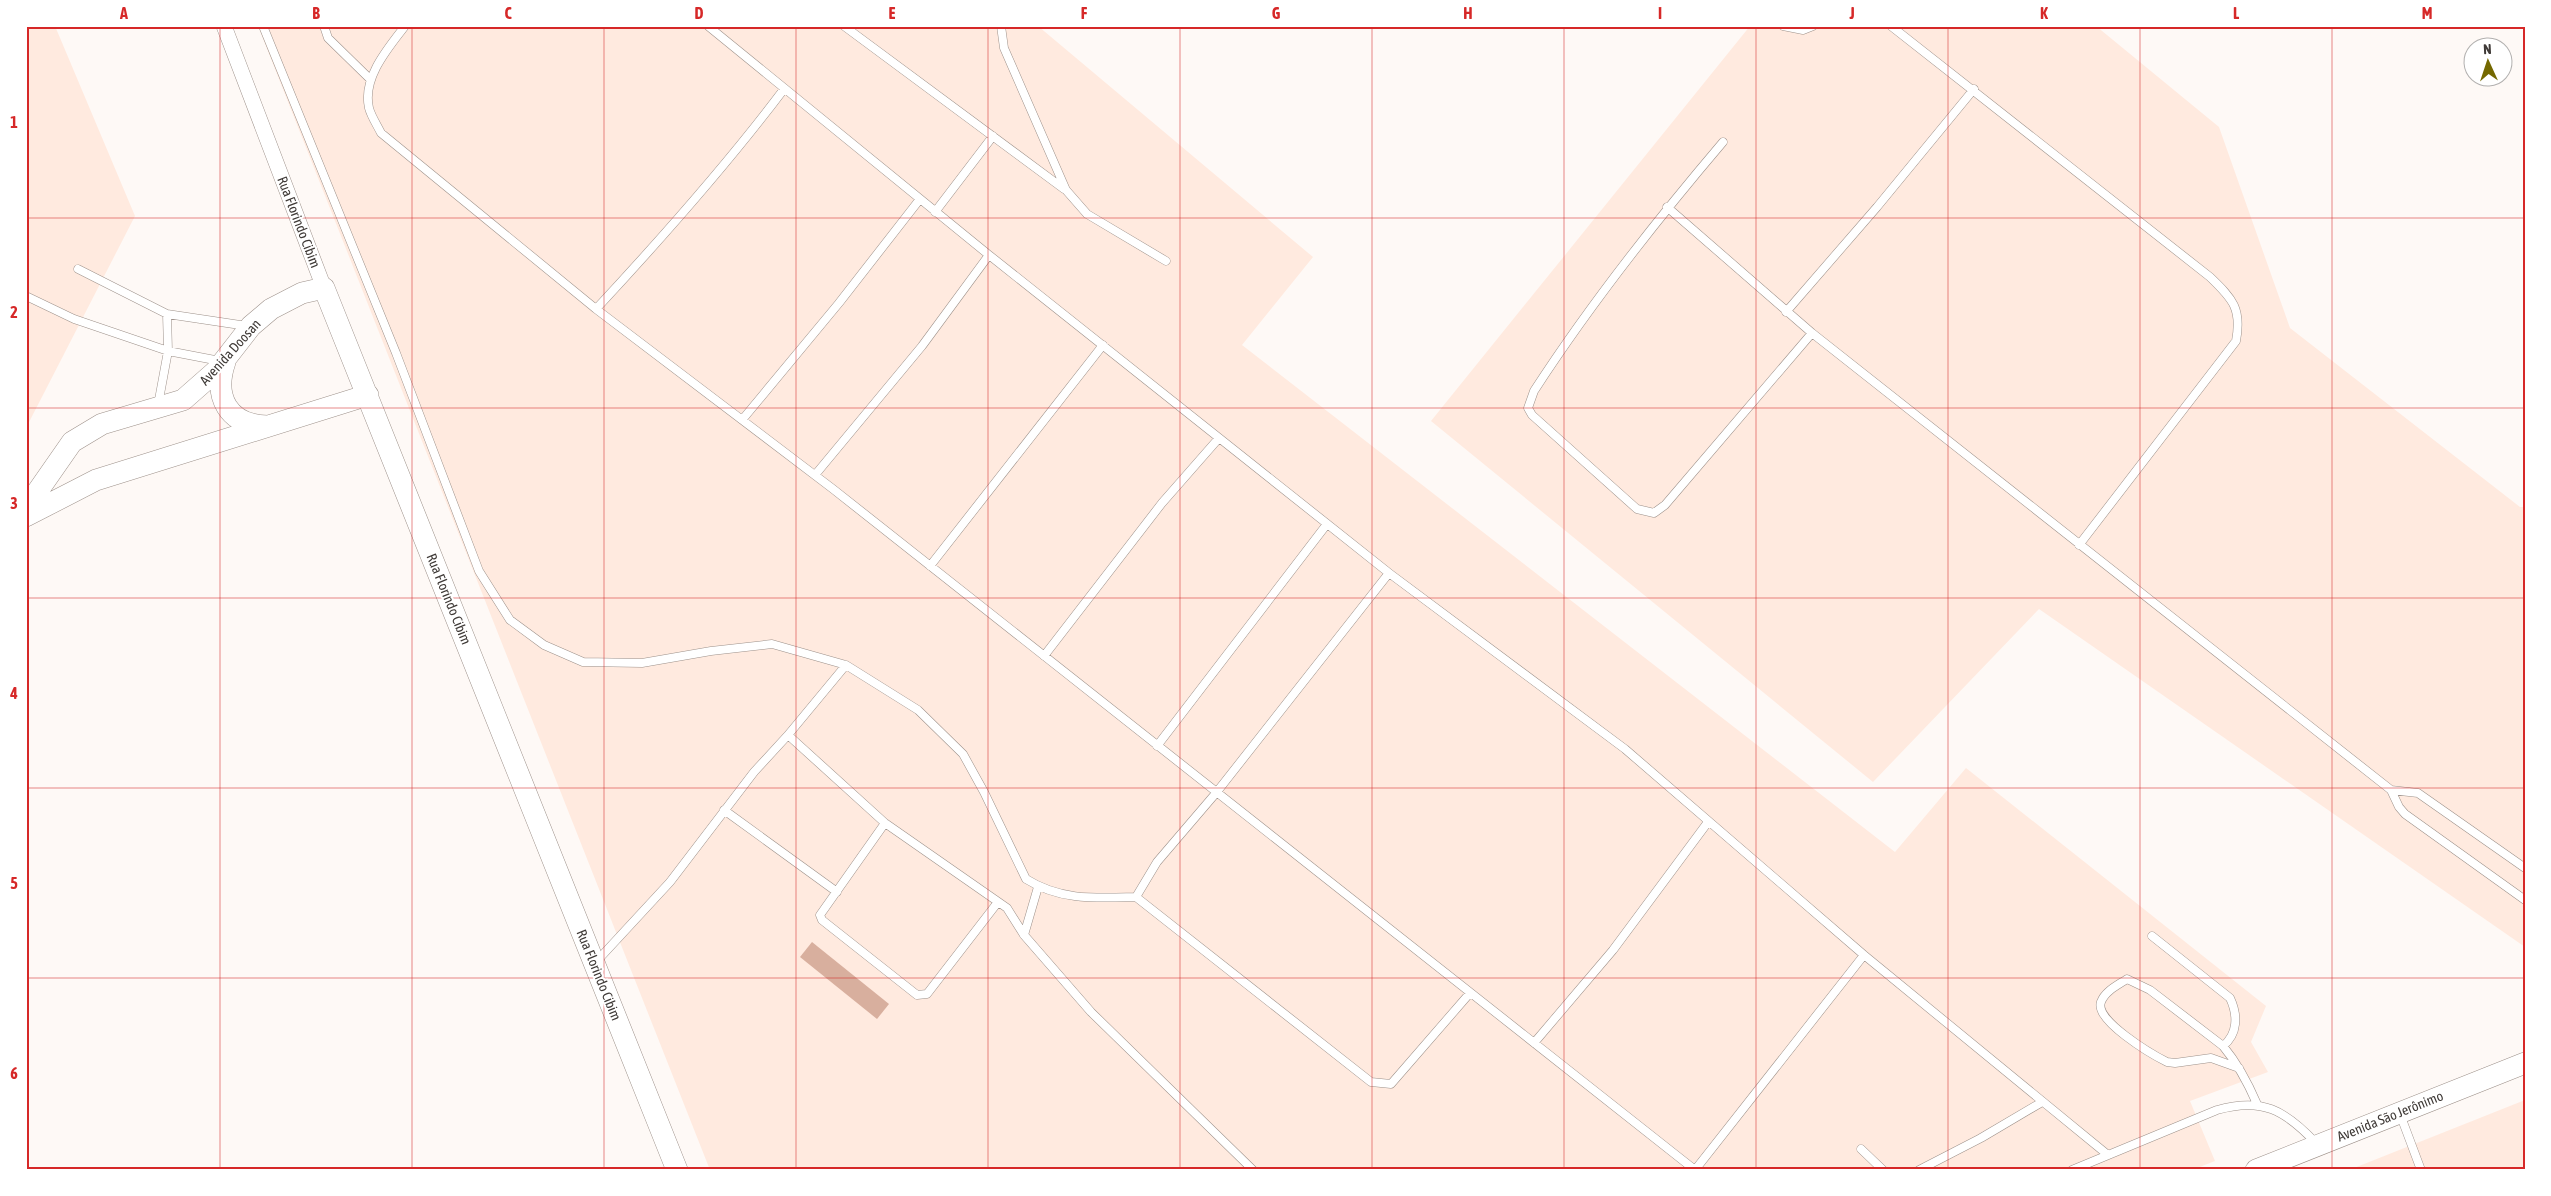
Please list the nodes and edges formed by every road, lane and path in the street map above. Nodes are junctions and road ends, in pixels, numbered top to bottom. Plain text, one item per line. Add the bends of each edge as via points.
1 (224, 26) edge
2 (263, 26) edge
3 (324, 26) edge
4 (405, 26) edge
5 (708, 26) edge
6 (844, 26) edge
7 (1001, 26) edge
8 (1783, 26) edge
9 (1814, 26) edge
10 (1891, 26) edge
11 (370, 79) junction
12 (784, 88) junction
13 (1974, 89) junction
14 (993, 136) junction
15 (1723, 142) dead end
16 (1066, 190) junction
17 (920, 199) junction
18 (1667, 207) junction
19 (935, 212) junction
20 (989, 255) junction
21 (1166, 261) dead end
22 (78, 269) dead end
23 (324, 288) junction
24 (27, 299) edge
25 (596, 309) junction
26 (1786, 312) junction
27 (167, 314) junction
28 (251, 326) junction
29 (1812, 333) junction
30 (1103, 345) junction
31 (168, 351) junction
32 (225, 362) junction
33 (368, 395) junction
34 (157, 409) junction
35 (742, 420) junction
36 (271, 426) junction
37 (1219, 438) junction
38 (72, 442) junction
39 (815, 475) junction
40 (96, 480) junction
41 (26, 508) edge
42 (26, 516) edge
43 (1327, 524) junction
44 (2079, 545) junction
45 (930, 566) junction
46 (1389, 573) junction
47 (1044, 656) junction
48 (846, 664) junction
49 (788, 735) junction
50 (1157, 746) junction
51 (2391, 790) junction
52 (1216, 793) junction
53 (724, 810) junction
54 (1708, 822) junction
55 (885, 823) junction
56 (2525, 868) edge
57 (1038, 887) junction
58 (838, 892) junction
59 (2523, 895) edge
60 (1136, 897) junction
61 (998, 902) junction
62 (1024, 934) junction
63 (2152, 936) dead end
64 (1864, 955) junction
65 (594, 963) junction
66 (1470, 993) junction
67 (1534, 1043) junction
68 (2223, 1046) junction
69 (2525, 1063) edge
70 (2239, 1068) junction
71 (2042, 1102) junction
72 (2257, 1104) junction
73 (2399, 1112) junction
74 (2317, 1144) junction
75 (1861, 1149) dead end
76 (2108, 1155) junction
77 (677, 1170) edge
78 (1253, 1170) edge
79 (1695, 1170) edge
80 (1883, 1170) edge
81 (1919, 1170) edge
82 (2072, 1170) edge
83 (2256, 1170) edge
84 (2421, 1170) edge

1 - 23 street, Rua Florindo Cibim
2 - 48 lane via 396,353 479,571 510,620 544,645 584,662 642,663 772,644
3 - 11 lane via 328,38
4 - 11 lane
5 - 12 lane
6 - 14 lane
7 - 16 lane via 1004,48
8 - 9 lane via 1802,30
10 - 13 lane
11 - 25 lane via 369,107 381,133
12 - 17 lane
12 - 25 lane via 728,161
13 - 26 lane
13 - 44 lane via 2210,278 2236,307 2239,324 2236,341
14 - 16 lane
14 - 19 lane
15 - 18 lane
16 - 21 lane via 1087,214
17 - 19 lane
17 - 35 lane via 840,303
18 - 26 lane
18 - 29 lane via 1596,300 1528,402 1532,415 1637,509 1654,513 1665,505
19 - 20 lane
20 - 30 lane
20 - 39 lane via 922,346
22 - 27 lane
23 - 28 street, Avenida Doosan via 302,293 271,309
23 - 33 street, Rua Florindo Cibim
24 - 31 lane via 74,319
25 - 35 lane
26 - 29 lane
27 - 28 lane
27 - 31 lane
28 - 32 street, Avenida Doosan
29 - 44 lane
30 - 37 lane
30 - 45 lane
31 - 32 lane
31 - 34 lane
32 - 34 street, Avenida Doosan via 183,400
32 - 36 street via 220,377 221,394 227,408 239,420 254,426
33 - 36 street
33 - 65 street, Rua Florindo Cibim
34 - 38 street, Avenida Doosan via 102,424
35 - 39 lane
36 - 40 street
37 - 43 lane
37 - 47 lane via 1162,503
38 - 40 street via 68,452 69,464 80,476
38 - 41 street, Avenida Doosan
39 - 45 lane
40 - 42 street
43 - 46 lane
43 - 50 lane
44 - 51 lane
45 - 47 lane
46 - 52 lane
46 - 54 lane via 1625,749
47 - 50 lane
48 - 49 lane
48 - 57 lane via 918,710 963,754 1026,879
49 - 53 lane
49 - 55 lane
50 - 52 lane
51 - 56 lane via 2418,793
51 - 59 lane via 2405,814
52 - 60 lane via 1157,862
52 - 66 lane
53 - 58 lane
53 - 65 lane via 670,882
54 - 64 lane
54 - 67 lane via 1613,950
55 - 58 lane
55 - 61 lane
57 - 60 lane via 1078,898
57 - 62 lane
58 - 61 lane via 821,911 822,920 916,995 926,994
60 - 66 lane via 1371,1082 1391,1084
61 - 62 lane via 1007,908
62 - 78 lane via 1091,1012
63 - 68 lane via 2230,998 2236,1022 2230,1041
64 - 71 lane
64 - 79 lane
65 - 77 street, Rua Florindo Cibim
66 - 67 lane
67 - 79 lane
68 - 70 lane
68 - 70 lane via 2131,979 2113,988 2100,1002 2100,1010 2109,1023 2167,1062 2211,1058
69 - 73 street, Avenida São Jerônimo
70 - 72 lane
71 - 76 lane
71 - 81 lane
72 - 74 lane via 2297,1122
72 - 76 lane via 2237,1104 2217,1110
73 - 74 street, Avenida São Jerônimo
73 - 84 lane
74 - 83 street, Avenida São Jerônimo
75 - 80 lane
76 - 82 lane

